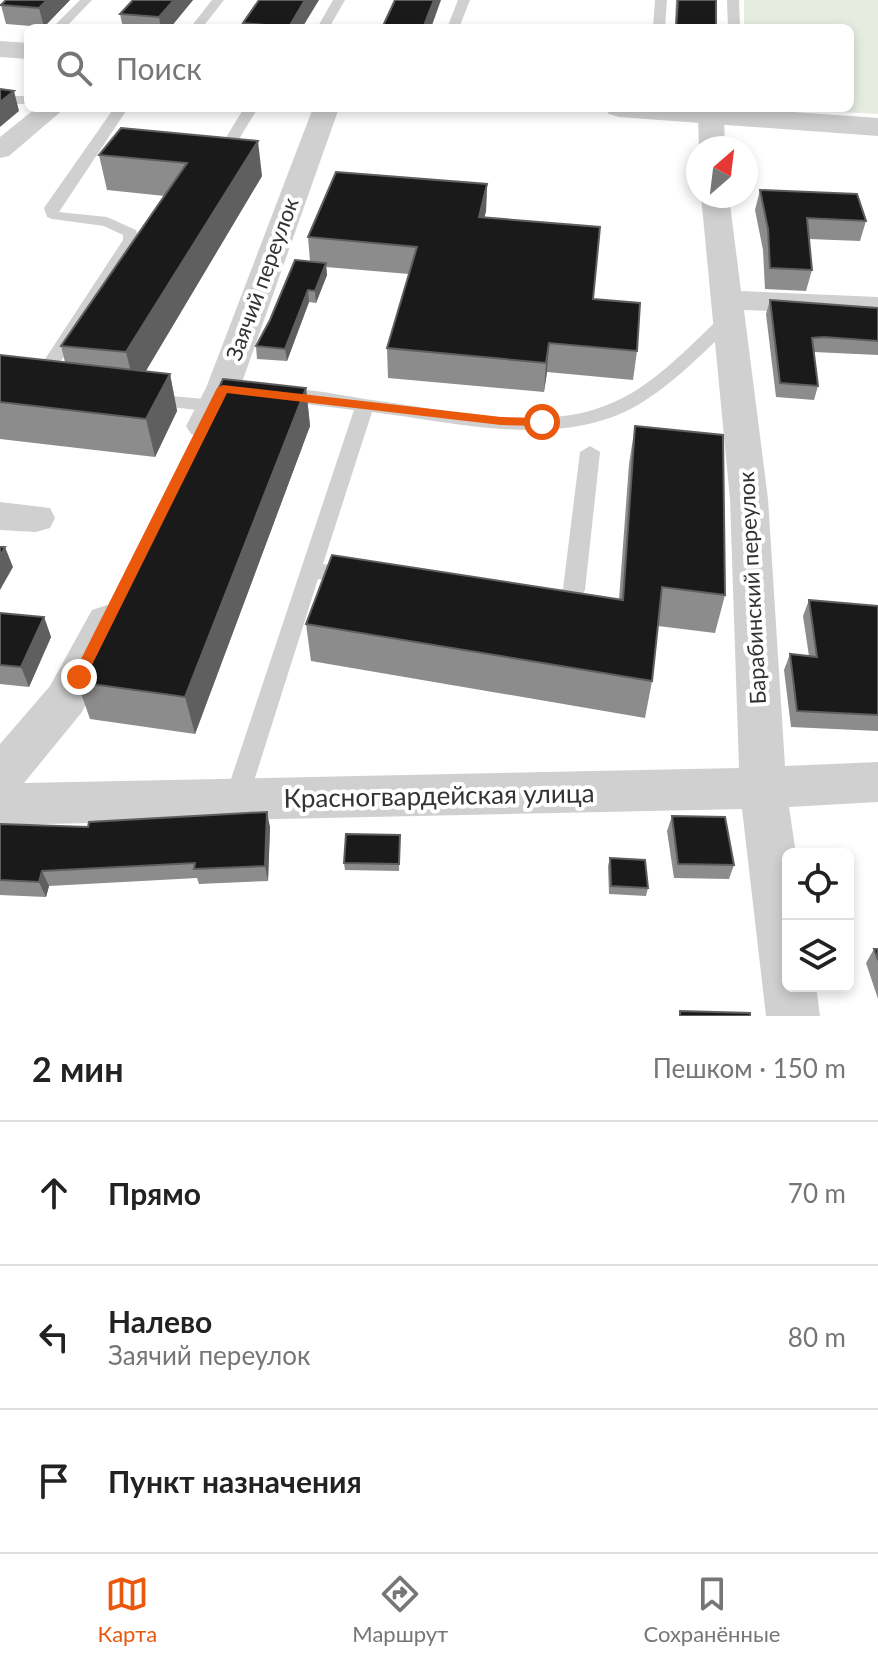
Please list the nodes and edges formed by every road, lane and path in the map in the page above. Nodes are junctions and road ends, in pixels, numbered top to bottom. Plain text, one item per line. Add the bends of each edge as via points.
1 (86, 0) edge
2 (218, 0) edge
3 (339, 0) edge
4 (464, 0) edge
5 (661, 0) edge
6 (733, 0) edge
7 (62, 24) edge
8 (199, 24) edge
9 (325, 24) edge
10 (455, 24) edge
11 (659, 24) edge
12 (734, 24) edge
13 (0, 49) edge
14 (24, 51) edge
15 (0, 100) edge
16 (24, 100) edge
17 (47, 112) edge
18 (118, 112) edge
19 (249, 112) edge
20 (325, 112) edge
21 (688, 112) edge
22 (728, 114) edge
23 (878, 127) edge
24 (718, 136) edge
25 (0, 150) edge
26 (109, 153) edge
27 (86, 154) junction
28 (219, 161) edge
29 (716, 208) edge
30 (878, 306) edge
31 (728, 310) junction
32 (36, 388) edge
33 (232, 394) junction
34 (125, 397) edge
35 (365, 405) junction
36 (590, 452) dead end
37 (186, 463) edge
38 (310, 570) junction
39 (371, 578) edge
40 (122, 591) edge
41 (525, 597) edge
42 (0, 777) edge
43 (878, 782) edge
44 (763, 788) junction
45 (236, 800) junction
46 (0, 804) edge
47 (782, 936) edge
48 (789, 992) edge
49 (793, 1016) edge

1 - 7 lane
2 - 8 lane
3 - 9 lane
4 - 10 lane
5 - 11 lane
6 - 12 lane
13 - 14 street
15 - 16 lane
17 - 25 street
18 - 27 lane
19 - 28 lane
20 - 33 street, Заячий переулок
21 - 22 street
22 - 23 street
22 - 24 street
26 - 27 lane
27 - 32 lane via 53,202 52,214 118,224 131,233 131,240
29 - 31 street, Барабинский переулок
30 - 31 street
31 - 35 lane via 651,388 612,410 542,422
31 - 44 street, Барабинский переулок via 749,499
33 - 34 lane
33 - 35 lane
33 - 37 street, Заячий переулок
35 - 38 lane
36 - 41 lane via 574,590 568,600
38 - 39 lane
38 - 45 lane
40 - 42 street via 66,699
43 - 44 street, Красногвардейская улица
44 - 45 street, Красногвардейская улица
44 - 47 street, Барабинский переулок
45 - 46 street, Красногвардейская улица
48 - 49 street, Барабинский переулок

